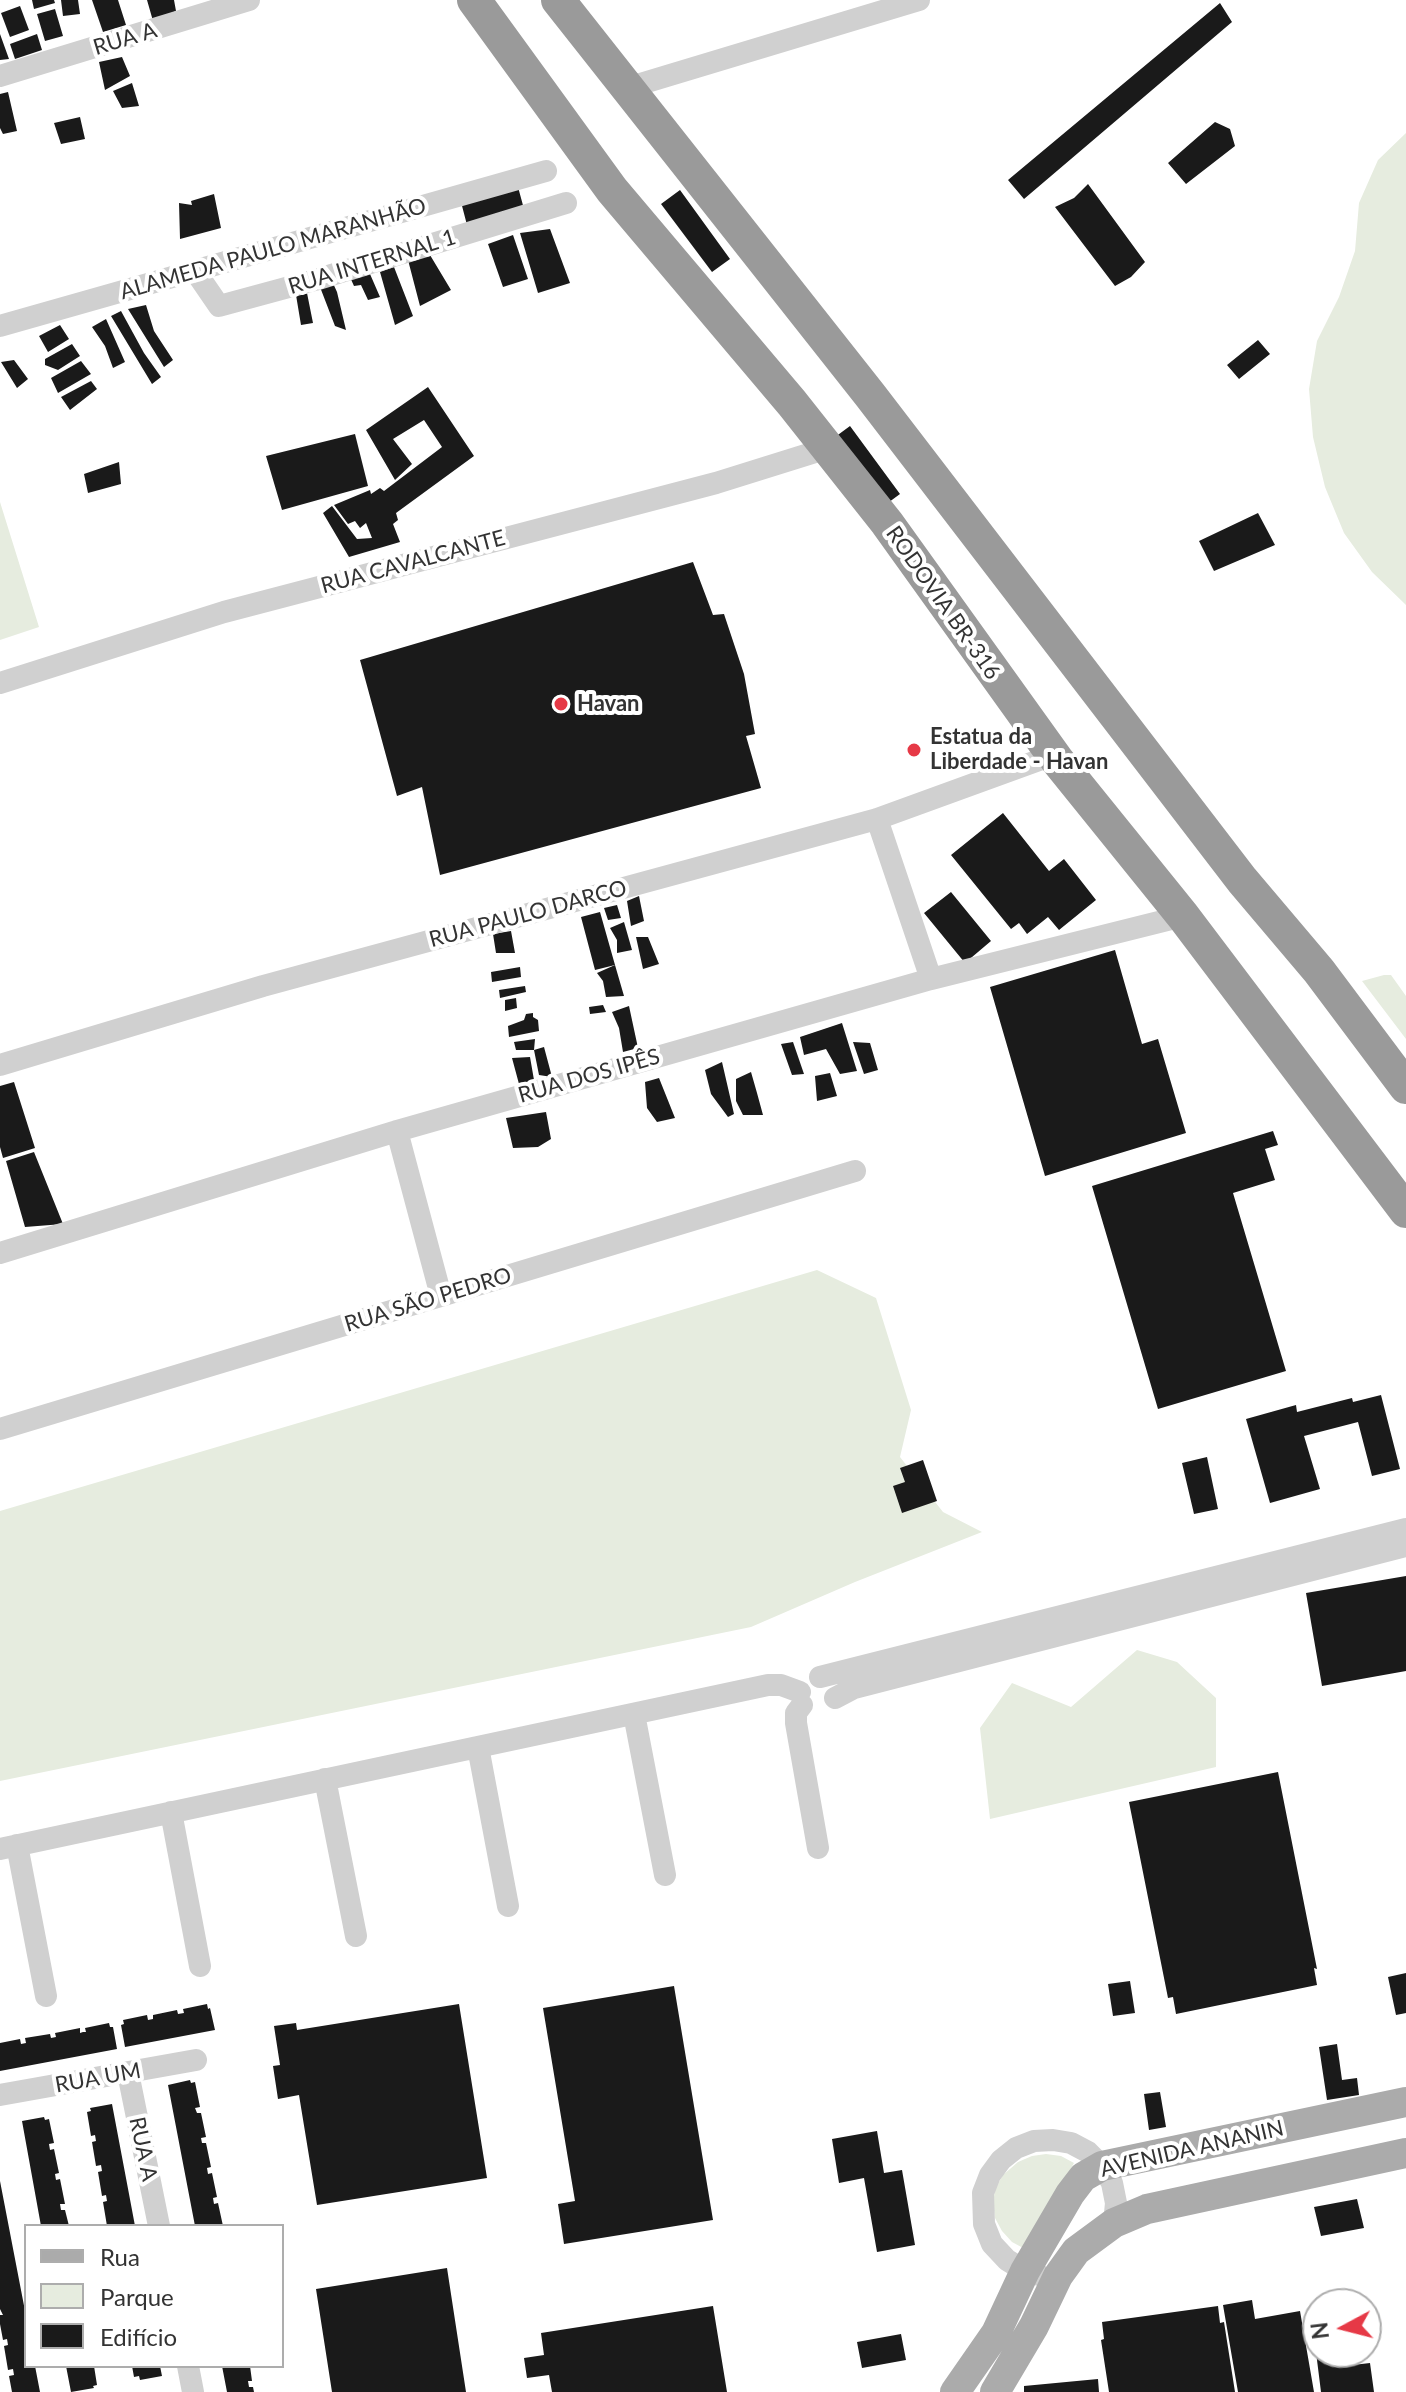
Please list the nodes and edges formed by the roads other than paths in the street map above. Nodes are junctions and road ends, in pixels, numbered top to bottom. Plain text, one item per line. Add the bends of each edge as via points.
1 (249, 0) edge
2 (474, 0) edge
3 (558, 0) edge
4 (919, 0) edge
5 (0, 76) edge
6 (627, 88) junction
7 (546, 171) dead end
8 (566, 203) dead end
9 (195, 271) junction
10 (0, 326) edge
11 (828, 448) junction
12 (0, 683) edge
13 (1053, 755) junction
14 (877, 819) junction
15 (1183, 916) junction
16 (931, 979) junction
17 (0, 1065) edge
18 (1406, 1087) edge
19 (397, 1131) junction
20 (855, 1171) dead end
21 (1406, 1211) edge
22 (0, 1253) edge
23 (441, 1296) junction
24 (0, 1429) edge
25 (1406, 1529) edge
26 (1406, 1546) edge
27 (820, 1677) junction
28 (835, 1698) junction
29 (801, 1699) junction
30 (634, 1714) junction
31 (478, 1747) junction
32 (325, 1779) junction
33 (171, 1812) junction
34 (8, 1847) edge
35 (818, 1848) dead end
36 (665, 1875) dead end
37 (508, 1906) dead end
38 (356, 1936) dead end
39 (200, 1966) dead end
40 (46, 1996) dead end
41 (196, 2060) dead end
42 (128, 2073) junction
43 (0, 2095) edge
44 (1406, 2102) edge
45 (1406, 2153) edge
46 (1102, 2166) junction
47 (1114, 2223) junction
48 (159, 2224) edge
49 (1025, 2271) junction
50 (1058, 2276) junction
51 (188, 2368) edge
52 (193, 2392) edge
53 (955, 2392) edge
54 (995, 2392) edge

1 - 5 street, RUA A
2 - 11 highway, RODOVIA BR-316 via 612,190
3 - 6 highway
4 - 6 street
6 - 18 highway
7 - 9 street, ALAMEDA PAULO MARANHÃO
8 - 9 street, RUA INTERNAL 1 via 219,306
9 - 10 street, ALAMEDA PAULO MARANHÃO
11 - 12 street, RUA CAVALCANTE via 716,483 224,612
11 - 13 highway, RODOVIA BR-316
13 - 14 street, RUA PAULO DARCO
13 - 15 highway, RODOVIA BR-316
14 - 16 street
14 - 17 street, RUA PAULO DARCO via 263,986
15 - 16 street, RUA DOS IPÊS
15 - 21 highway, RODOVIA BR-316
16 - 19 street, RUA DOS IPÊS
19 - 22 street, RUA DOS IPÊS
19 - 23 street
20 - 23 street, RUA SÃO PEDRO
23 - 24 street, RUA SÃO PEDRO
25 - 27 street
26 - 28 street via 854,1688
27 - 28 street via 832,1685
27 - 29 street via 807,1680
28 - 29 street via 821,1712 808,1710
29 - 30 street via 781,1685 768,1685
29 - 35 street via 796,1723
30 - 31 street
30 - 36 street
31 - 32 street
31 - 37 street
32 - 33 street
32 - 38 street
33 - 34 street
33 - 39 street
34 - 40 street
41 - 42 street, RUA UM
42 - 43 street, RUA UM
42 - 48 street, RUA A
44 - 46 main road, AVENIDA ANANIN
45 - 47 main road via 1147,2209
46 - 47 street via 1112,2183
46 - 49 main road, AVENIDA ANANIN via 1083,2177 1070,2194
46 - 49 street via 1071,2143 1034,2141 1008,2154 990,2175 983,2193 984,2224 992,2244
47 - 50 main road via 1076,2251
49 - 50 street
49 - 53 main road, AVENIDA ANANIN via 996,2333
50 - 54 main road
51 - 52 street

